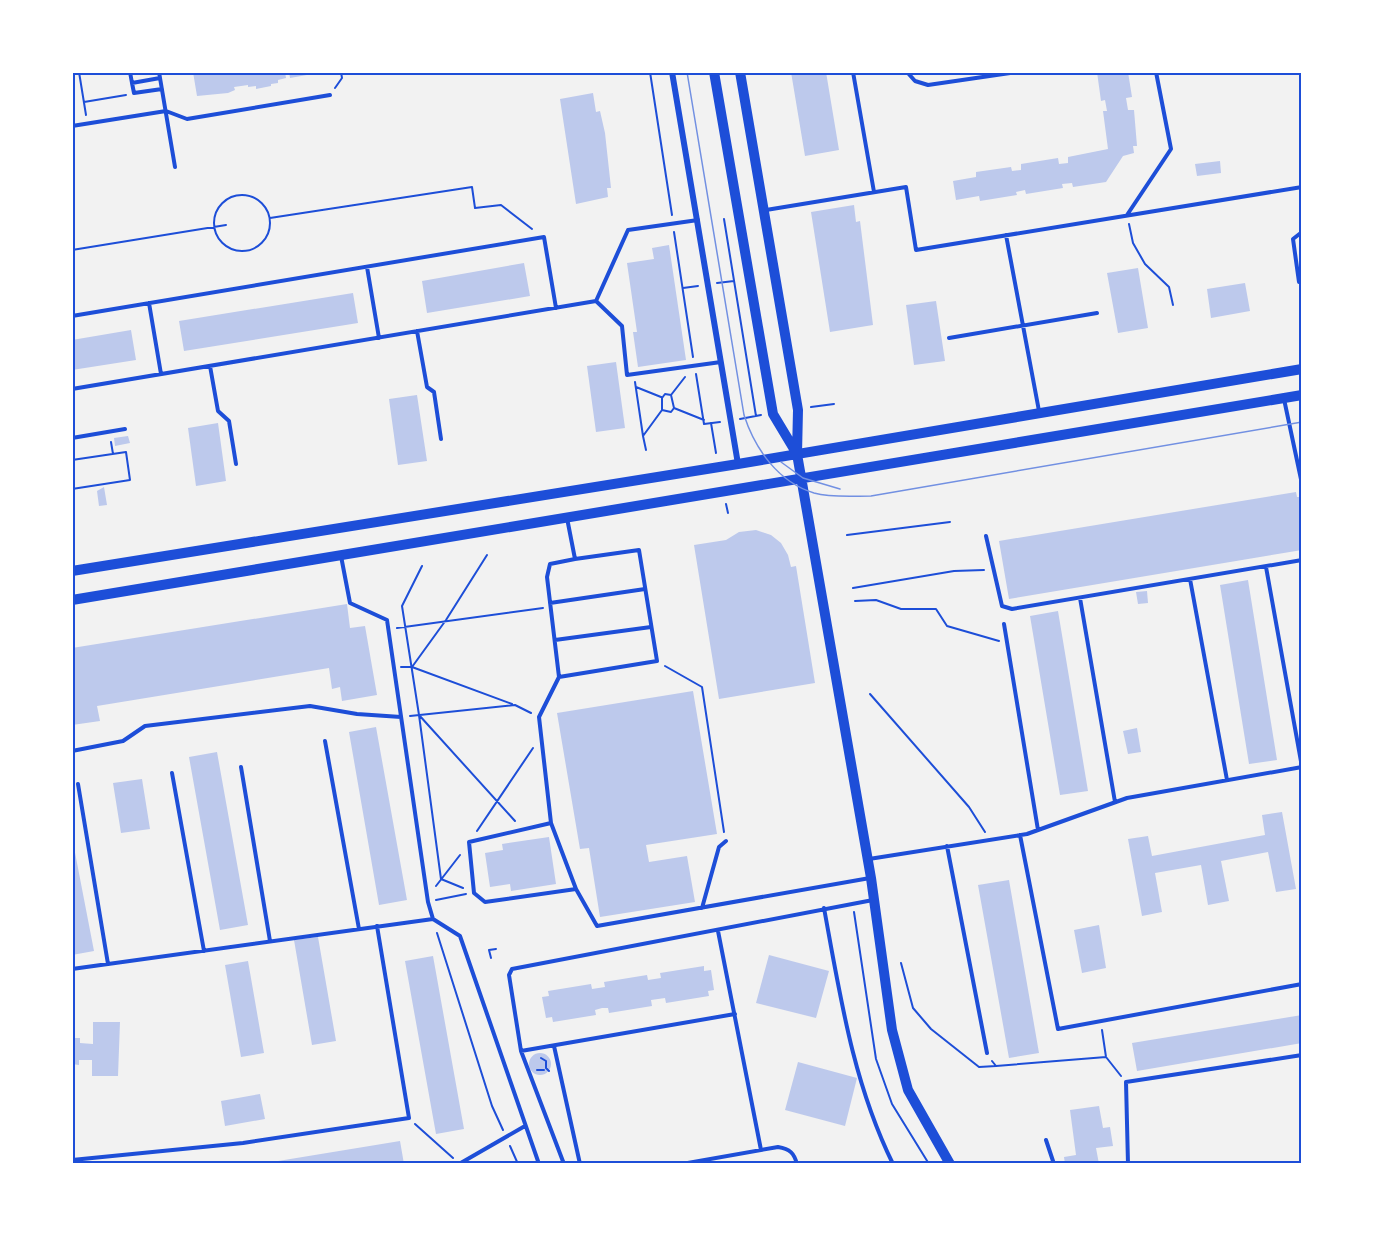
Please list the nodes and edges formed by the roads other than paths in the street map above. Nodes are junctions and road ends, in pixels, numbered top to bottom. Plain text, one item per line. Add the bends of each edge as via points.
1 (130, 72) edge
2 (159, 72) edge
3 (672, 72) edge
4 (714, 72) edge
5 (740, 72) edge
6 (853, 72) edge
7 (907, 72) edge
8 (1017, 72) edge
9 (1156, 72) edge
10 (160, 78) junction
11 (132, 83) junction
12 (162, 89) junction
13 (330, 95) road end
14 (166, 111) junction
15 (72, 126) edge
16 (175, 167) dead end
17 (1302, 187) edge
18 (874, 192) junction
19 (764, 210) junction
20 (1127, 215) junction
21 (698, 220) junction
22 (1302, 232) edge
23 (1006, 235) junction
24 (367, 267) junction
25 (1299, 282) dead end
26 (596, 301) junction
27 (149, 303) junction
28 (556, 308) junction
29 (1097, 313) dead end
30 (72, 316) edge
31 (1023, 326) junction
32 (417, 331) junction
33 (379, 338) junction
34 (949, 338) dead end
35 (721, 362) junction
36 (210, 366) junction
37 (1302, 369) edge
38 (161, 374) junction
39 (72, 389) edge
40 (1302, 395) edge
41 (1284, 398) junction
42 (1040, 413) junction
43 (125, 429) dead end
44 (72, 438) edge
45 (441, 439) dead end
46 (797, 454) junction
47 (236, 464) dead end
48 (738, 465) junction
49 (1301, 475) edge
50 (801, 478) junction
51 (1302, 484) edge
52 (567, 518) junction
53 (986, 536) dead end
54 (341, 555) junction
55 (575, 558) junction
56 (1302, 560) edge
57 (1266, 566) junction
58 (72, 571) edge
59 (1190, 579) junction
60 (645, 589) junction
61 (1080, 598) junction
62 (72, 600) edge
63 (550, 605) junction
64 (1004, 624) dead end
65 (651, 627) junction
66 (555, 640) junction
67 (559, 676) junction
68 (401, 717) junction
69 (325, 741) dead end
70 (72, 752) edge
71 (242, 767) dead end
72 (1302, 767) edge
73 (172, 773) dead end
74 (1227, 780) junction
75 (78, 783) dead end
76 (1115, 802) junction
77 (551, 823) junction
78 (1038, 830) junction
79 (1020, 835) junction
80 (726, 841) dead end
81 (948, 846) junction
82 (868, 859) junction
83 (871, 878) junction
84 (576, 889) junction
85 (874, 900) junction
86 (702, 908) junction
87 (824, 908) junction
88 (433, 919) junction
89 (377, 926) junction
90 (359, 929) junction
91 (718, 931) junction
92 (270, 941) junction
93 (204, 951) junction
94 (108, 964) junction
95 (72, 969) edge
96 (1302, 984) edge
97 (735, 1014) junction
98 (554, 1046) junction
99 (521, 1051) junction
100 (987, 1053) road end
101 (1302, 1055) edge
102 (525, 1126) junction
103 (1046, 1140) dead end
104 (761, 1150) junction
105 (72, 1160) edge
106 (459, 1164) edge
107 (538, 1164) edge
108 (564, 1164) edge
109 (580, 1164) edge
110 (682, 1164) edge
111 (797, 1164) edge
112 (893, 1164) edge
113 (950, 1164) edge
114 (1054, 1164) edge
115 (1128, 1164) edge

1 - 11 lane
2 - 10 lane
3 - 21 street
4 - 46 main road via 772,414
5 - 19 main road
6 - 18 lane
7 - 8 lane via 915,81 928,85
9 - 20 lane via 1171,149
10 - 11 lane
10 - 12 lane
11 - 12 lane via 134,93
12 - 14 lane
13 - 14 lane via 187,119
14 - 15 lane
14 - 16 lane
17 - 20 lane
18 - 19 lane
18 - 23 lane via 906,187 916,250
19 - 46 main road via 798,410
20 - 23 lane
21 - 26 lane via 628,230
21 - 35 street
22 - 25 lane via 1293,239
23 - 31 lane
24 - 27 lane
24 - 28 lane via 544,237
24 - 33 lane
26 - 28 lane
26 - 35 lane via 622,326 627,375
27 - 30 lane
27 - 38 lane
28 - 32 lane
29 - 31 lane
31 - 34 lane
31 - 42 lane
32 - 33 lane
32 - 45 lane via 427,387 434,392
33 - 36 lane
35 - 48 street
36 - 38 lane
36 - 47 lane via 218,411 229,421
37 - 42 main road
38 - 39 lane
40 - 41 main road
41 - 49 lane
41 - 50 main road
42 - 46 main road
43 - 44 lane
46 - 48 main road
46 - 50 main road
48 - 58 main road
49 - 51 lane
50 - 52 main road
50 - 82 main road
52 - 54 main road
52 - 55 lane
53 - 61 lane via 1002,606 1012,609
54 - 62 main road
54 - 68 lane via 350,603 387,620
55 - 60 lane via 639,550
55 - 63 lane via 550,564
56 - 57 lane
57 - 59 lane
57 - 72 lane
59 - 61 lane
59 - 74 lane
60 - 63 lane
60 - 65 lane
61 - 76 lane
63 - 66 lane
64 - 78 lane
65 - 66 lane
65 - 67 lane via 657,661
66 - 67 lane
67 - 77 lane via 539,717
68 - 70 lane via 310,706 145,726 123,741
68 - 88 lane
69 - 90 lane
71 - 92 lane
72 - 74 lane
73 - 93 lane
74 - 76 lane
75 - 94 lane
76 - 78 lane
77 - 84 lane
77 - 84 lane via 469,842 474,893 485,902
78 - 79 lane
79 - 81 lane
79 - 96 lane via 1058,1029
80 - 86 lane via 719,847
81 - 82 lane
81 - 100 lane
82 - 83 main road
83 - 85 main road
83 - 86 lane
84 - 86 lane via 597,926
85 - 87 lane
85 - 113 main road via 899,1063 921,1117
87 - 91 lane
87 - 112 lane via 849,1043
88 - 89 lane
88 - 102 lane via 460,936
89 - 90 lane
89 - 105 lane via 409,1118 243,1143
90 - 92 lane
91 - 97 lane
91 - 99 lane via 512,969 509,975
92 - 93 lane
93 - 94 lane
94 - 95 lane
97 - 98 lane
97 - 104 lane
98 - 99 lane
98 - 109 lane
99 - 108 lane
101 - 115 lane via 1126,1082
102 - 106 lane
102 - 107 lane
103 - 114 lane
104 - 110 lane
104 - 111 lane via 789,1149

